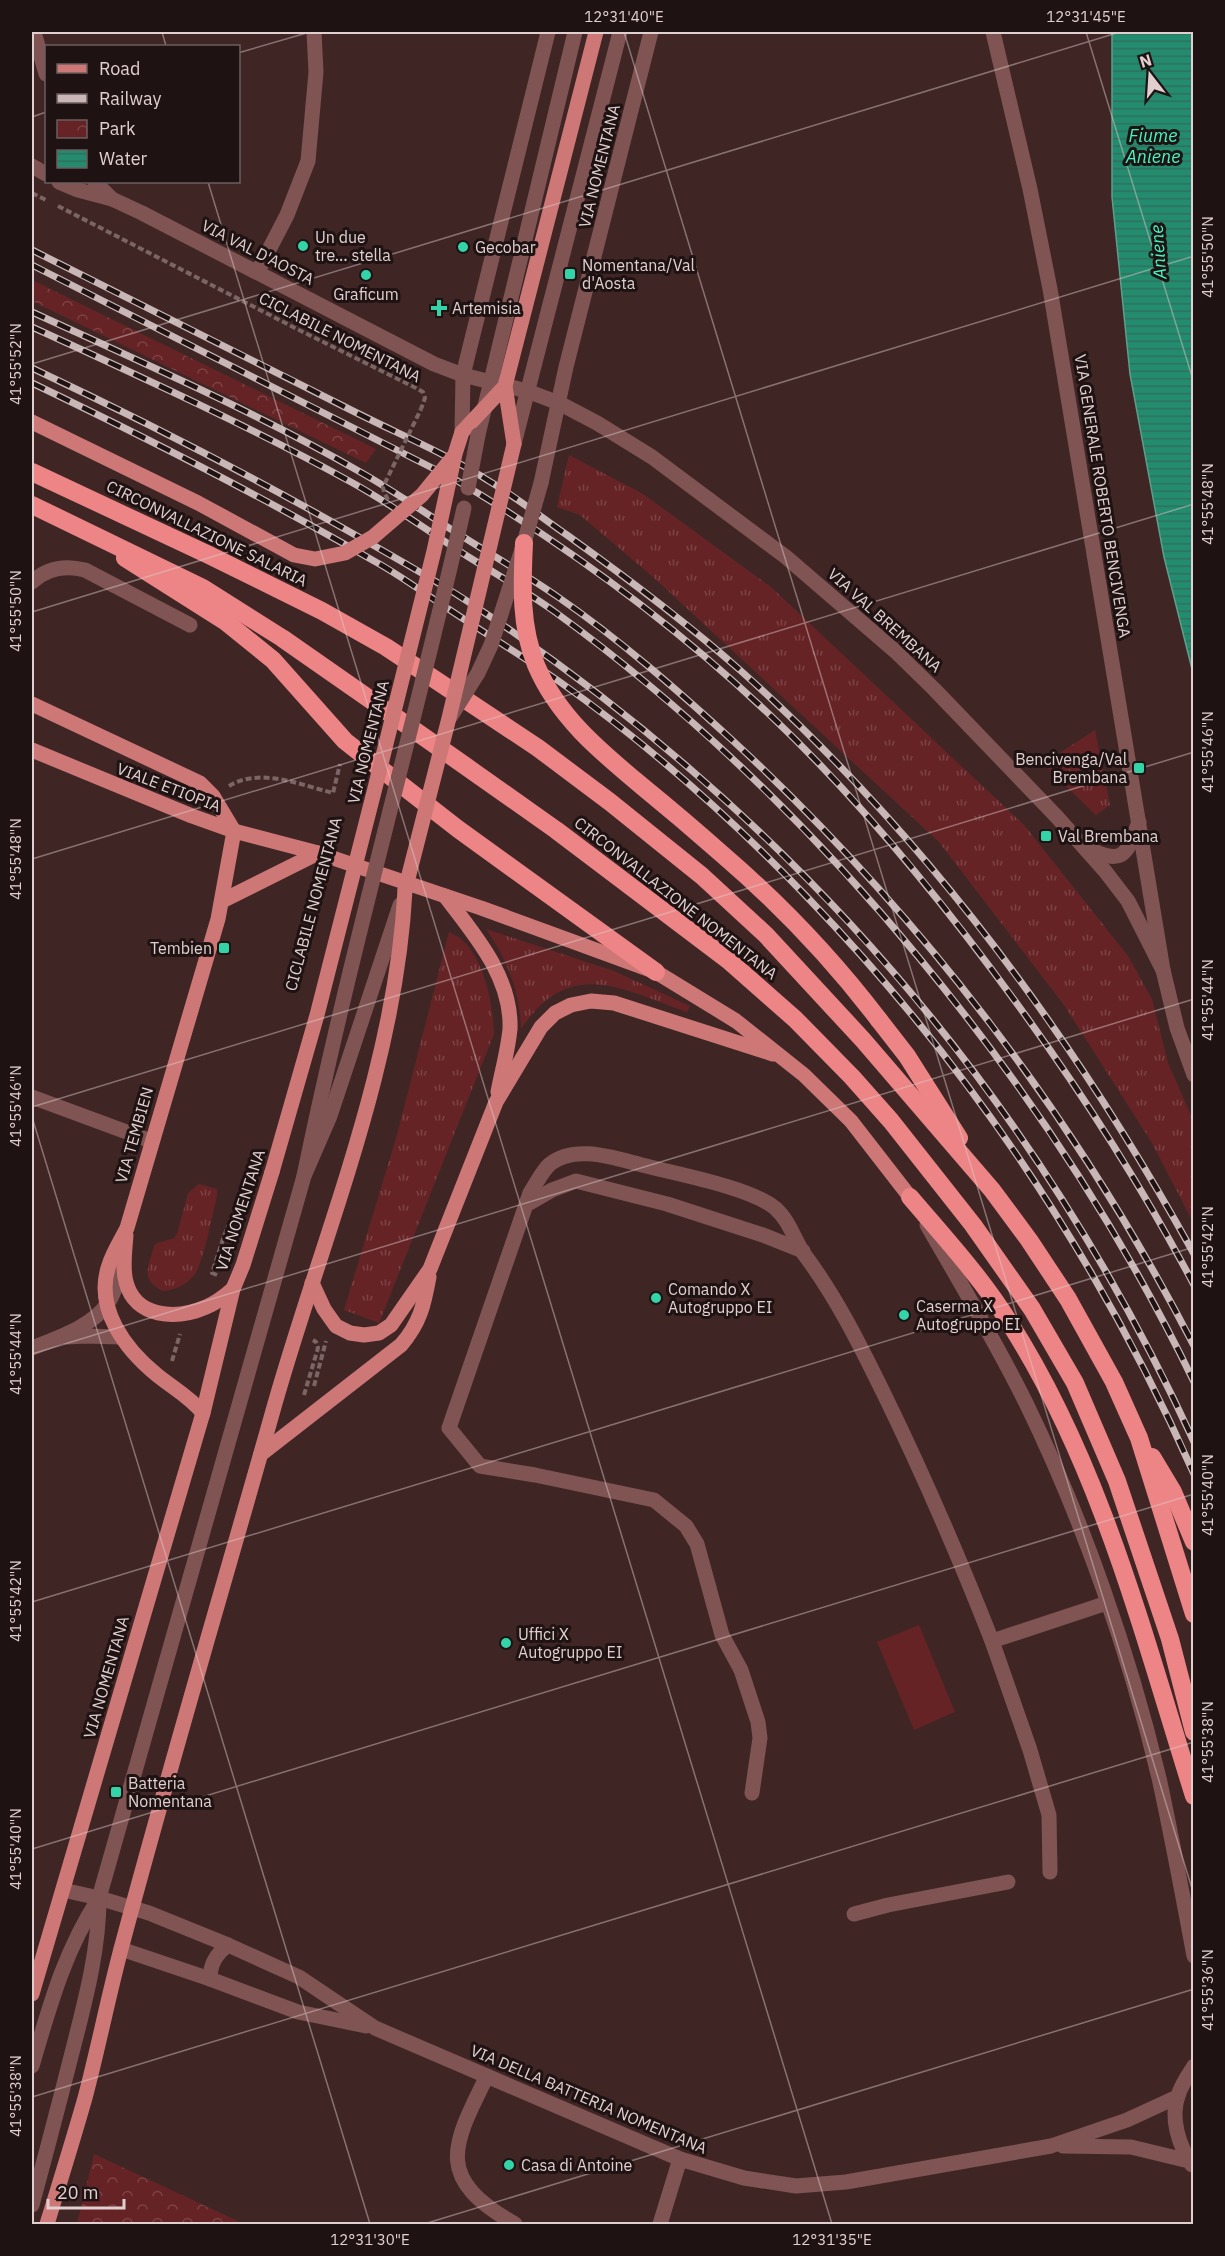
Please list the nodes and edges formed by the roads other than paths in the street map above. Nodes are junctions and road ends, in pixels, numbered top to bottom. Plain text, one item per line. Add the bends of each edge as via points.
1 (34, 32) edge
2 (314, 32) edge
3 (548, 32) edge
4 (575, 32) edge
5 (596, 32) edge
6 (620, 32) edge
7 (651, 32) edge
8 (993, 32) edge
9 (45, 70) edge
10 (61, 183) edge
11 (96, 183) edge
12 (112, 199) junction
13 (258, 271) junction
14 (463, 375) junction
15 (498, 384) junction
16 (527, 391) junction
17 (559, 403) junction
18 (484, 410) junction
19 (32, 422) edge
20 (462, 432) junction
21 (514, 444) junction
22 (455, 454) junction
23 (32, 472) edge
24 (32, 505) edge
25 (85, 530) junction
26 (524, 543) junction
27 (32, 582) edge
28 (190, 625) dead end
29 (363, 634) joint
30 (32, 704) edge
31 (449, 718) junction
32 (32, 750) edge
33 (1139, 822) junction
34 (234, 831) junction
35 (1082, 845) junction
36 (318, 853) junction
37 (405, 890) junction
38 (445, 896) junction
39 (222, 901) junction
40 (1163, 970) junction
41 (656, 972) junction
42 (782, 1057) junction
43 (1194, 1075) edge
44 (32, 1097) edge
45 (496, 1102) junction
46 (151, 1141) junction
47 (304, 1176) junction
48 (992, 1190) junction
49 (910, 1197) junction
50 (526, 1205) junction
51 (127, 1228) junction
52 (802, 1251) junction
53 (125, 1257) junction
54 (430, 1269) junction
55 (312, 1283) junction
56 (233, 1289) junction
57 (106, 1305) junction
58 (121, 1337) junction
59 (57, 1338) junction
60 (32, 1348) edge
61 (203, 1413) junction
62 (1139, 1438) junction
63 (261, 1454) junction
64 (1194, 1542) edge
65 (1107, 1603) junction
66 (1194, 1614) edge
67 (992, 1641) junction
68 (1194, 1732) edge
69 (752, 1792) dead end
70 (1194, 1796) edge
71 (1050, 1872) dead end
72 (1008, 1882) dead end
73 (63, 1890) junction
74 (99, 1898) junction
75 (133, 1908) junction
76 (854, 1914) dead end
77 (228, 1945) junction
78 (121, 1949) junction
79 (1194, 1956) edge
80 (210, 1979) junction
81 (32, 1994) edge
82 (375, 2028) junction
83 (32, 2066) edge
84 (1193, 2067) edge
85 (487, 2076) junction
86 (1194, 2077) edge
87 (1179, 2093) junction
88 (1051, 2146) junction
89 (680, 2159) junction
90 (1191, 2164) edge
91 (32, 2205) edge
92 (47, 2224) edge
93 (515, 2224) edge
94 (660, 2224) edge

1 - 9 street
2 - 13 street via 316,72 308,161
3 - 14 street, VIA NOMENTANA
4 - 15 street, VIA NOMENTANA
5 - 15 main road, VIA NOMENTANA
6 - 16 street, VIA NOMENTANA
7 - 17 street, VIA NOMENTANA
8 - 33 street, VIA GENERALE ROBERTO BENCIVENGA via 1048,278
10 - 12 street, VIA VAL D'AOSTA
11 - 12 street
12 - 13 street, VIA VAL D'AOSTA
13 - 14 street, VIA VAL D'AOSTA via 356,325
14 - 15 street, VIA VAL D'AOSTA
14 - 20 street, VIA NOMENTANA
15 - 16 street, VIA VAL BREMBANA
15 - 18 main road, VIA NOMENTANA
15 - 21 main road, VIA NOMENTANA
16 - 17 street, VIA VAL BREMBANA
16 - 21 street, VIA NOMENTANA
17 - 26 street, VIA NOMENTANA, bridge
17 - 35 street, VIA VAL BREMBANA via 652,457 786,557 895,651
18 - 20 main road, VIA NOMENTANA
18 - 47 street, VIA NOMENTANA, bridge via 436,632 327,1066
19 - 22 main road, bridge via 119,462 300,557 322,558 352,550 373,537 422,495
20 - 22 main road, VIA NOMENTANA, bridge
21 - 31 main road, VIA NOMENTANA, bridge
22 - 56 main road, VIA NOMENTANA, bridge via 316,1015 272,1172
23 - 29 highway, CIRCONVALLAZIONE SALARIA via 209,555
24 - 25 highway
25 - 41 highway via 154,578 200,604 255,646 273,660 345,741 458,829
25 - 68 highway, CIRCONVALLAZIONE NOMENTANA via 203,588 282,638 556,830 728,960 795,1019 852,1077 973,1225 1047,1332 1075,1383 1121,1492 1170,1639
26 - 31 street, VIA NOMENTANA, bridge via 491,645
26 - 48 highway, bridge via 522,593 527,634 536,664 562,708 596,747 760,889 834,966 907,1056
27 - 28 street via 55,569 86,570
29 - 48 highway, CIRCONVALLAZIONE NOMENTANA via 538,748 702,876 766,935 827,1000
30 - 34 main road, VIALE ETIOPIA via 200,783 213,796
31 - 37 main road, VIA NOMENTANA, bridge
32 - 34 main road, VIALE ETIOPIA
33 - 35 street via 1122,855 1108,857
33 - 40 street, VIA GENERALE ROBERTO BENCIVENGA
34 - 36 main road
34 - 39 main road, VIA TEMBIEN
35 - 40 street, VIA VAL BREMBANA via 1128,901
36 - 38 main road
36 - 39 main road
37 - 47 street, VIA NOMENTANA, bridge via 330,1116
37 - 55 main road, VIA NOMENTANA via 390,1016
38 - 41 main road
38 - 45 main road via 490,958 507,998 510,1029
39 - 46 main road, VIA TEMBIEN
40 - 43 street
41 - 42 main road via 736,1021
42 - 45 main road via 614,1003 591,1001 560,1010 541,1027
42 - 49 main road via 851,1121
44 - 46 street
45 - 54 main road
46 - 51 main road, VIA TEMBIEN
47 - 74 street, VIA NOMENTANA
48 - 62 highway, CIRCONVALLAZIONE NOMENTANA via 1068,1299
49 - 65 street via 1026,1404
49 - 70 highway via 1009,1321 1065,1423 1106,1521
50 - 52 street via 576,1181 668,1204
50 - 52 street via 549,1165 564,1155 584,1153 753,1195 775,1208 788,1223
50 - 69 street via 449,1428 480,1466 654,1500 686,1526 697,1544 722,1635 741,1670 758,1722 760,1738
51 - 53 main road
51 - 57 main road, VIA TEMBIEN via 107,1272
52 - 67 street via 854,1332 948,1529
53 - 56 main road via 128,1290 136,1302 151,1312 192,1312
53 - 57 street via 118,1283
54 - 55 main road via 391,1325 371,1335 336,1326
54 - 63 main road via 423,1311 401,1345
55 - 63 main road, VIA NOMENTANA
56 - 61 main road, VIA NOMENTANA
57 - 58 main road, VIA TEMBIEN
57 - 59 street via 85,1323
58 - 59 street
58 - 61 main road, VIA TEMBIEN via 147,1366
59 - 60 street
61 - 73 main road, VIA NOMENTANA
62 - 64 highway via 1173,1492
62 - 66 highway, CIRCONVALLAZIONE NOMENTANA
63 - 75 main road, VIA NOMENTANA
65 - 67 street
65 - 79 street via 1158,1777
67 - 71 street via 1049,1815
72 - 76 street
73 - 74 street, VIA DELLA BATTERIA NOMENTANA
73 - 81 main road, VIA NOMENTANA
74 - 75 street, VIA DELLA BATTERIA NOMENTANA
74 - 83 street, VIA NOMENTANA via 68,1953
74 - 91 street, VIA NOMENTANA via 90,1980
75 - 77 street, VIA DELLA BATTERIA NOMENTANA
75 - 78 main road, VIA NOMENTANA
77 - 80 street via 215,1959
77 - 82 street, VIA DELLA BATTERIA NOMENTANA via 299,1977
78 - 80 street, VIA DELLA BATTERIA NOMENTANA
78 - 92 main road, VIA NOMENTANA via 84,2099
80 - 82 street, VIA DELLA BATTERIA NOMENTANA via 297,2012
82 - 85 street, VIA DELLA BATTERIA NOMENTANA
84 - 87 street
85 - 89 street, VIA DELLA BATTERIA NOMENTANA
85 - 93 street via 463,2124 458,2169 475,2195
86 - 87 street, VIA DELLA BATTERIA NOMENTANA
87 - 88 street, VIA DELLA BATTERIA NOMENTANA via 1127,2120
87 - 90 street via 1176,2123
88 - 89 street, VIA DELLA BATTERIA NOMENTANA via 810,2186 744,2178
88 - 90 street via 1131,2147
89 - 94 street

